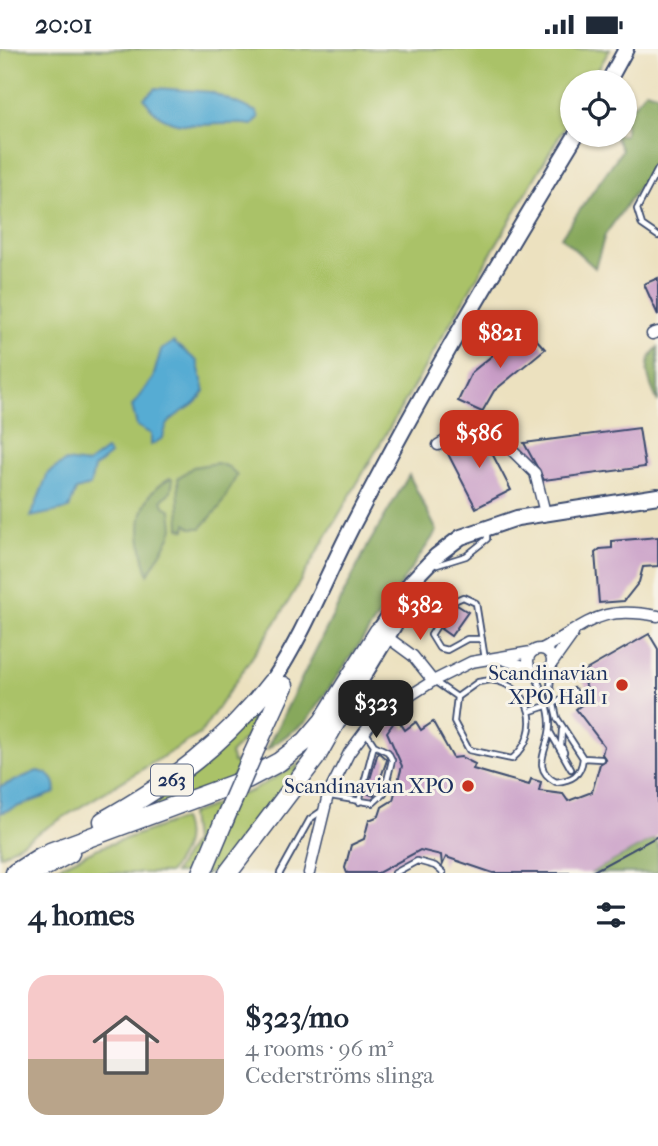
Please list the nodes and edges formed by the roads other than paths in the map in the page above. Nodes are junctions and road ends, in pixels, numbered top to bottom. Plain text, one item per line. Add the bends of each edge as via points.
1 (626, 49) edge
2 (615, 70) edge
3 (569, 147) edge
4 (658, 169) edge
5 (658, 236) edge
6 (438, 445) dead end
7 (658, 496) edge
8 (658, 503) edge
9 (613, 504) junction
10 (545, 513) junction
11 (486, 529) junction
12 (658, 617) edge
13 (576, 631) junction
14 (383, 634) junction
15 (482, 639) junction
16 (542, 649) junction
17 (531, 652) junction
18 (501, 659) junction
19 (485, 660) junction
20 (552, 664) junction
21 (532, 670) junction
22 (433, 681) junction
23 (278, 684) junction
24 (574, 691) dead end
25 (457, 697) junction
26 (550, 705) junction
27 (531, 711) junction
28 (338, 719) junction
29 (562, 729) junction
30 (365, 730) junction
31 (550, 731) junction
32 (374, 745) junction
33 (583, 758) junction
34 (601, 759) dead end
35 (328, 795) junction
36 (359, 802) junction
37 (323, 810) junction
38 (50, 852) junction
39 (15, 873) edge
40 (33, 873) edge
41 (202, 873) edge
42 (228, 873) edge
43 (280, 873) edge
44 (309, 873) edge
45 (395, 873) edge
46 (443, 873) edge

1 - 2 main road
3 - 23 main road, 263 via 357,516
4 - 5 lane via 637,209 642,225
6 - 10 street via 474,424 485,424 535,473
7 - 9 main road
8 - 9 main road
9 - 10 main road
10 - 11 main road
11 - 14 main road via 438,565
11 - 14 main road via 461,537 424,567
12 - 13 street via 608,613
13 - 16 street
13 - 20 street
14 - 22 street via 413,656
14 - 28 main road
14 - 38 highway via 323,721 279,762 247,779
15 - 15 lane via 476,603 463,597 452,601 435,626 433,641 447,650 467,639
15 - 19 lane
16 - 17 street
16 - 20 street via 550,653
17 - 18 street
17 - 21 street
18 - 19 street
18 - 21 street
19 - 22 street
20 - 21 street via 544,673
20 - 26 lane
21 - 26 lane
22 - 25 lane
22 - 30 street via 390,706
23 - 38 highway, 263 via 181,774
23 - 41 highway, 263, bridge
24 - 26 lane
25 - 27 lane via 478,682 505,682 516,688
25 - 27 lane via 454,722 469,750 503,759 522,751
26 - 27 lane
26 - 29 lane
26 - 31 lane
28 - 40 highway via 302,755 260,782 92,843
28 - 42 highway via 316,757
29 - 31 lane via 561,745 571,769
29 - 33 lane
30 - 32 lane
30 - 35 street
31 - 33 lane via 541,765 549,778 570,780 578,775
32 - 36 lane
32 - 36 lane via 388,752 392,760 384,793 373,803
33 - 34 lane
35 - 36 lane
35 - 37 street
37 - 43 lane via 310,819
37 - 44 street
38 - 39 highway, 263
45 - 46 lane via 417,861

